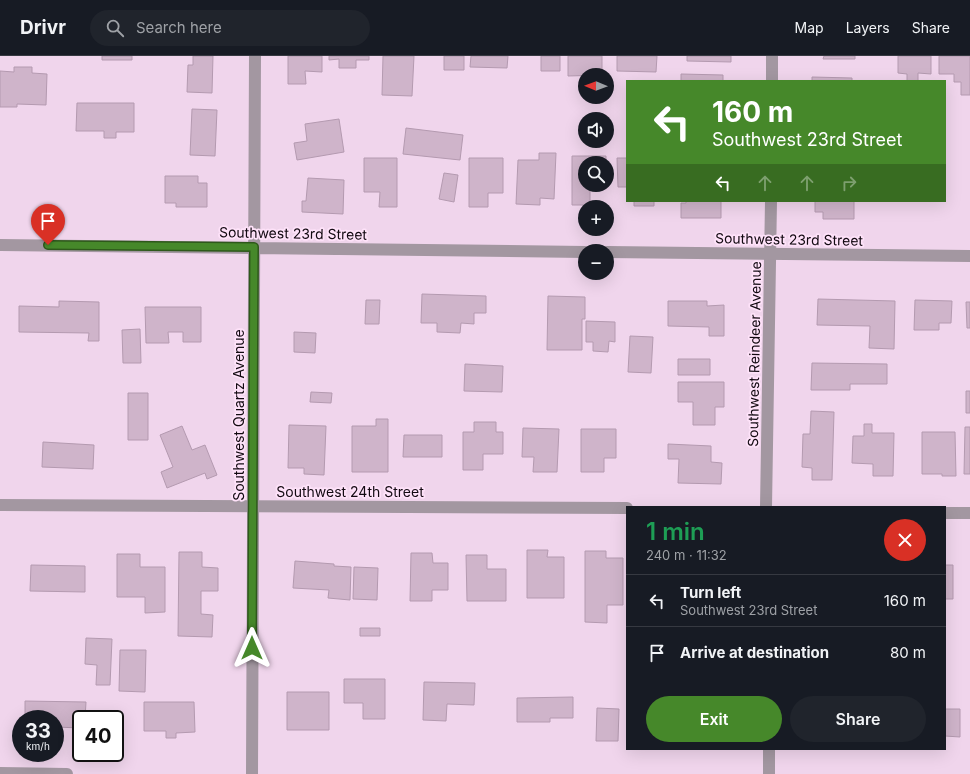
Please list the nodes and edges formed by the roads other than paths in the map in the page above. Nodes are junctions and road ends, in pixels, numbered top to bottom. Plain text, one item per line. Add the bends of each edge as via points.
1 (255, 56) edge
2 (772, 56) edge
3 (772, 80) edge
4 (771, 202) edge
5 (0, 245) edge
6 (254, 247) junction
7 (578, 252) edge
8 (614, 252) edge
9 (770, 254) junction
10 (970, 256) edge
11 (0, 505) edge
12 (253, 505) junction
13 (766, 506) edge
14 (626, 508) edge
15 (946, 513) edge
16 (970, 513) edge
17 (769, 750) edge
18 (0, 773) edge
19 (67, 774) edge
20 (252, 774) edge
21 (770, 774) edge

1 - 6 street, Southwest Quartz Avenue
2 - 3 street
4 - 9 street, Southwest Reindeer Avenue
5 - 6 street, Southwest 23rd Street
6 - 7 street, Southwest 23rd Street
6 - 12 street, Southwest Quartz Avenue
8 - 9 street, Southwest 23rd Street
9 - 10 street, Southwest 23rd Street
9 - 13 street, Southwest Reindeer Avenue
11 - 12 street, Southwest 24th Street
12 - 14 street, Southwest 24th Street
12 - 20 street, Southwest Quartz Avenue
15 - 16 street
17 - 21 street
18 - 19 street

